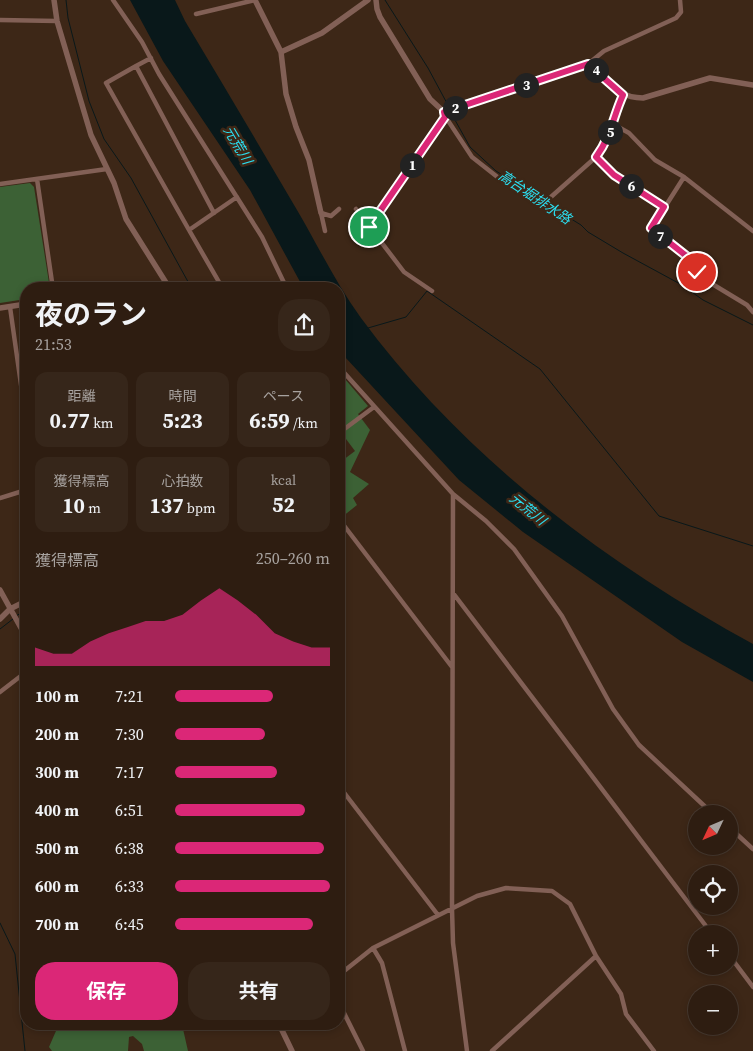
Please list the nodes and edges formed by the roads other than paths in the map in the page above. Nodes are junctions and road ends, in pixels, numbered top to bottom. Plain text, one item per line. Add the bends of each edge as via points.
1 (54, 0) edge
2 (113, 0) edge
3 (255, 0) edge
4 (368, 0) edge
5 (376, 0) edge
6 (680, 0) edge
7 (196, 14) dead end
8 (0, 20) edge
9 (57, 20) junction
10 (281, 52) junction
11 (151, 58) junction
12 (588, 64) junction
13 (136, 66) junction
14 (753, 85) edge
15 (623, 95) junction
16 (444, 115) junction
17 (612, 124) junction
18 (596, 157) junction
19 (107, 169) junction
20 (684, 177) junction
21 (37, 179) junction
22 (505, 183) dead end
23 (0, 184) edge
24 (237, 197) junction
25 (543, 204) dead end
26 (664, 207) junction
27 (340, 209) dead end
28 (356, 210) dead end
29 (214, 213) junction
30 (321, 213) junction
31 (369, 227) junction
32 (189, 230) junction
33 (324, 231) dead end
34 (753, 231) edge
35 (52, 282) edge
36 (165, 282) edge
37 (218, 282) edge
38 (284, 282) edge
39 (432, 291) dead end
40 (20, 305) edge
41 (10, 307) junction
42 (0, 308) edge
43 (753, 312) edge
44 (345, 375) edge
45 (20, 378) edge
46 (374, 407) junction
47 (345, 429) edge
48 (20, 492) edge
49 (453, 494) junction
50 (0, 498) edge
51 (345, 527) edge
52 (0, 590) edge
53 (453, 593) junction
54 (20, 604) edge
55 (10, 609) junction
56 (0, 619) edge
57 (20, 626) edge
58 (452, 667) junction
59 (20, 677) edge
60 (0, 692) edge
61 (345, 794) edge
62 (703, 805) edge
63 (738, 835) edge
64 (753, 849) edge
65 (452, 909) junction
66 (438, 915) junction
67 (705, 925) edge
68 (373, 948) junction
69 (596, 956) junction
70 (738, 967) edge
71 (345, 970) edge
72 (753, 988) edge
73 (345, 1016) edge
74 (282, 1030) edge
75 (292, 1051) edge
76 (362, 1051) edge
77 (404, 1051) edge
78 (467, 1051) edge
79 (492, 1051) edge
80 (654, 1051) edge

1 - 9 street
2 - 11 street
3 - 7 street
3 - 10 street
4 - 10 street via 322,34
5 - 16 street via 380,17 430,99
6 - 12 street via 681,12 676,18 604,50
8 - 9 street
9 - 19 street via 91,135
10 - 30 street via 286,94 309,160
11 - 13 street
11 - 24 street
12 - 15 street
12 - 16 street
13 - 29 street
13 - 32 street via 106,83
14 - 15 street via 710,78 644,98
15 - 17 street
16 - 22 street via 472,157
16 - 31 street
17 - 18 street via 607,142
17 - 20 street via 629,134 655,160
18 - 25 street
18 - 26 street via 614,175
19 - 21 street
19 - 36 street via 126,219
20 - 26 street
20 - 34 street
21 - 23 street
21 - 35 street
24 - 29 street
24 - 38 street
26 - 43 street via 651,228 689,258 704,279
27 - 30 street via 331,216
28 - 31 street
29 - 32 street
30 - 33 street
31 - 39 street via 404,272
32 - 37 street
40 - 41 street
41 - 42 street
41 - 45 street
44 - 46 street
46 - 47 street
46 - 49 street
48 - 50 street
49 - 53 street
49 - 62 street via 514,549 562,616 613,709 639,746
51 - 58 street
52 - 55 street
53 - 58 street
53 - 67 street
54 - 55 street
55 - 56 street
55 - 57 street
58 - 65 street
59 - 60 street
61 - 66 street
63 - 64 street
65 - 66 street
65 - 69 street via 476,896 506,888 552,891 570,904
65 - 78 street via 453,943
66 - 68 street
68 - 71 street
68 - 77 street via 382,963
69 - 79 street
69 - 80 street via 621,994 626,1014
70 - 72 street
73 - 76 street
74 - 75 street

